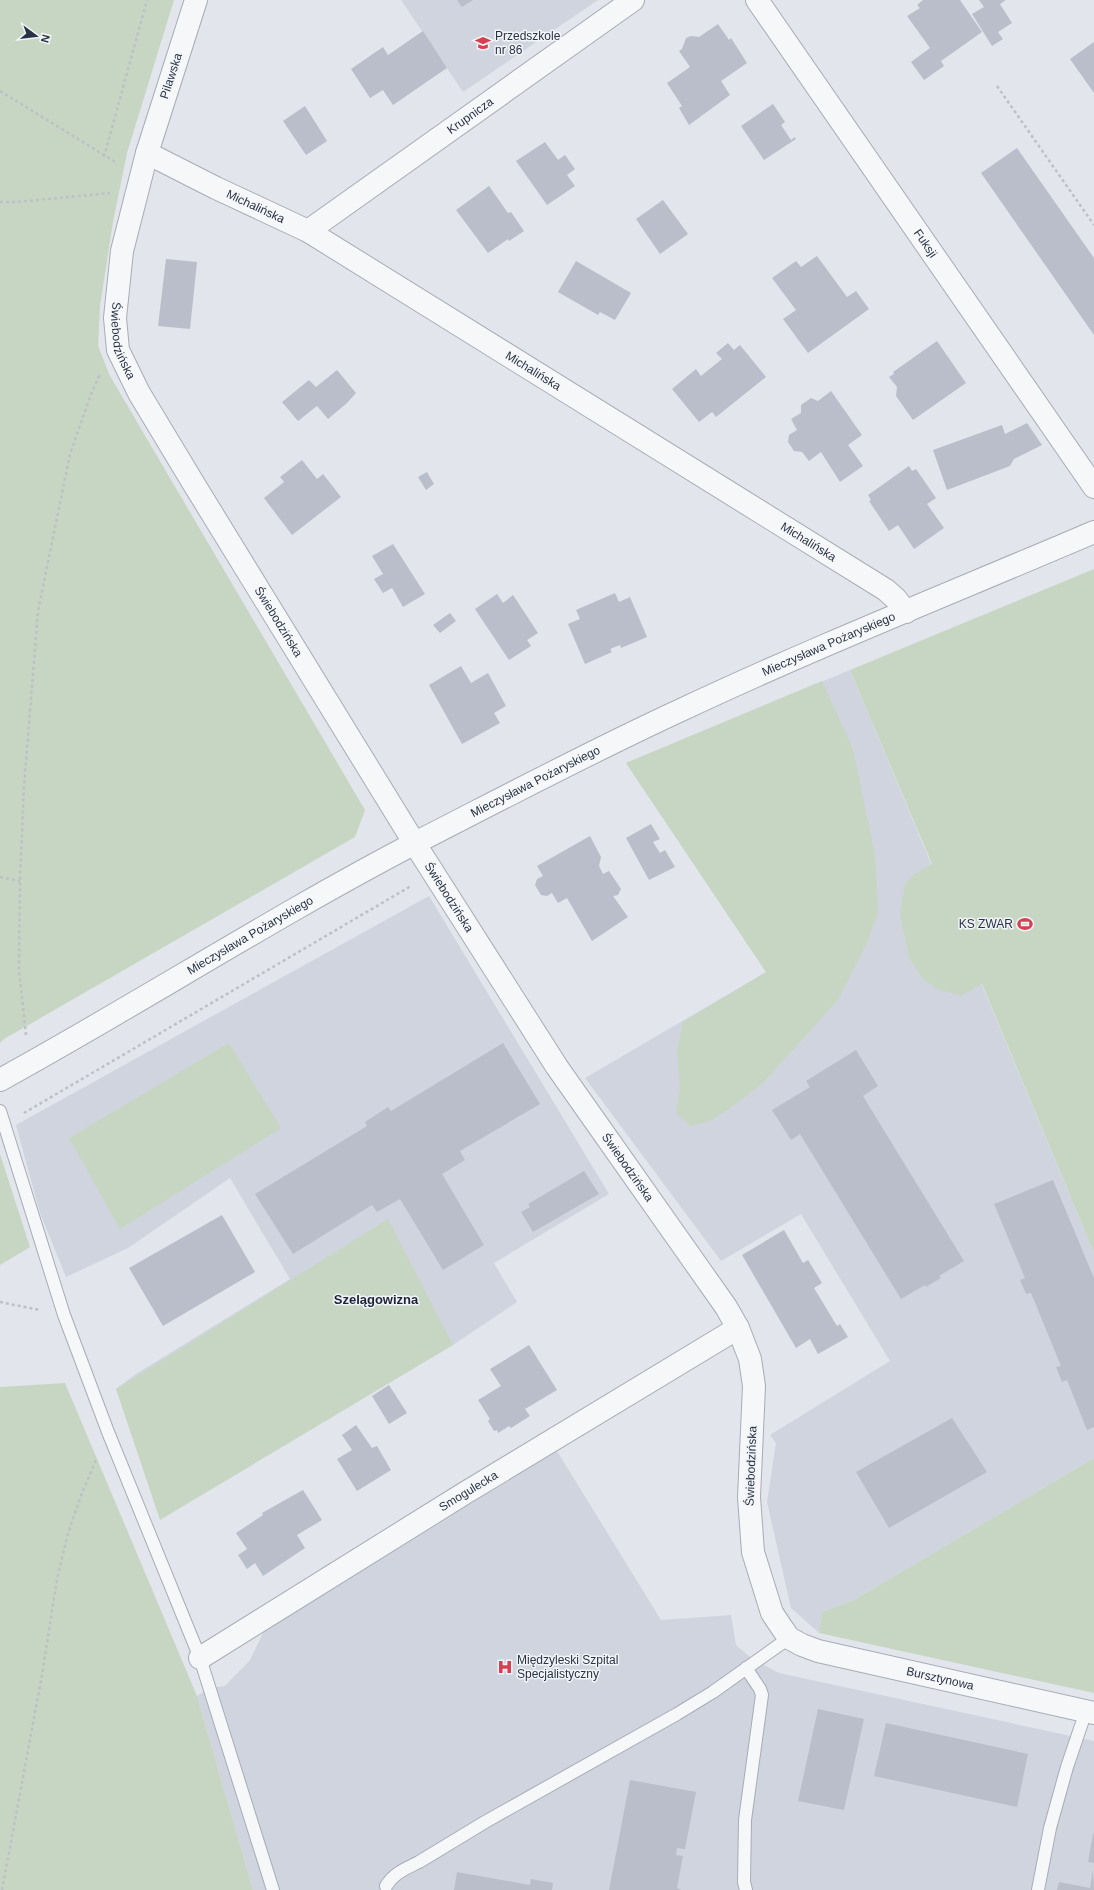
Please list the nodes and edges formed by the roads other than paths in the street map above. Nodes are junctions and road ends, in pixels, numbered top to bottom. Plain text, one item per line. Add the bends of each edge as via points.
1 (196, 0) edge
2 (633, 0) edge
3 (757, 0) edge
4 (147, 153) junction
5 (308, 231) junction
6 (1094, 487) edge
7 (1094, 532) edge
8 (906, 612) junction
9 (415, 844) junction
10 (0, 1080) edge
11 (0, 1111) edge
12 (738, 1328) junction
13 (789, 1638) junction
14 (200, 1658) junction
15 (746, 1668) junction
16 (1090, 1712) edge
17 (386, 1886) dead end
18 (273, 1890) edge
19 (746, 1890) edge
20 (1038, 1890) edge

1 - 4 street, Pilawska
2 - 5 street, Krupnicza
3 - 6 street, Fuksji
4 - 5 street, Michalińska
4 - 9 street, Świebodzińska via 122,251 115,318 118,350 139,393
5 - 8 street, Michalińska via 886,590 896,598
7 - 8 street, Mieczysława Pożaryskiego
8 - 9 street, Mieczysława Pożaryskiego via 681,710
9 - 10 street, Mieczysława Pożaryskiego via 242,940
9 - 12 street, Świebodzińska via 557,1067 726,1307
11 - 14 lane via 64,1315 108,1432
12 - 13 street, Świebodzińska via 750,1359 754,1386 749,1497 753,1552 772,1613
12 - 14 street, Smogulecka
13 - 15 lane
13 - 16 street, Bursztynowa via 818,1651
14 - 18 lane
15 - 17 lane via 714,1692 677,1714 398,1872
15 - 19 lane via 762,1695 745,1820
16 - 20 lane via 1066,1767 1050,1828

